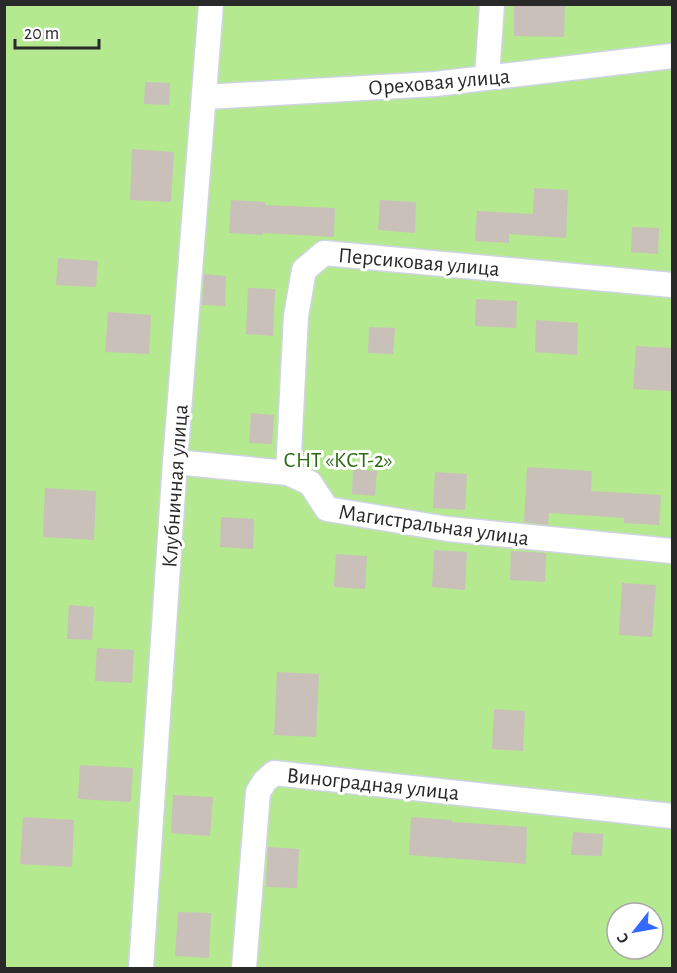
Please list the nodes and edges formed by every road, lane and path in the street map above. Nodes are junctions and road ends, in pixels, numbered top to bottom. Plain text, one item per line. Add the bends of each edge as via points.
1 (211, 4) edge
2 (492, 4) edge
3 (672, 56) edge
4 (487, 77) junction
5 (205, 97) junction
6 (672, 285) edge
7 (175, 462) junction
8 (288, 473) junction
9 (672, 551) edge
10 (672, 816) edge
11 (141, 969) edge
12 (244, 969) edge

1 - 5 street, Клубничная улица
2 - 4 street
3 - 4 street, Ореховая улица
4 - 5 street, Ореховая улица via 435,84
5 - 7 street, Клубничная улица
6 - 8 street, Персиковая улица via 324,253 304,270 296,316
7 - 8 street, Магистральная улица
7 - 11 street, Клубничная улица
8 - 9 street, Магистральная улица via 310,483 327,509 448,529
10 - 12 street, Виноградная улица via 274,773 258,792

